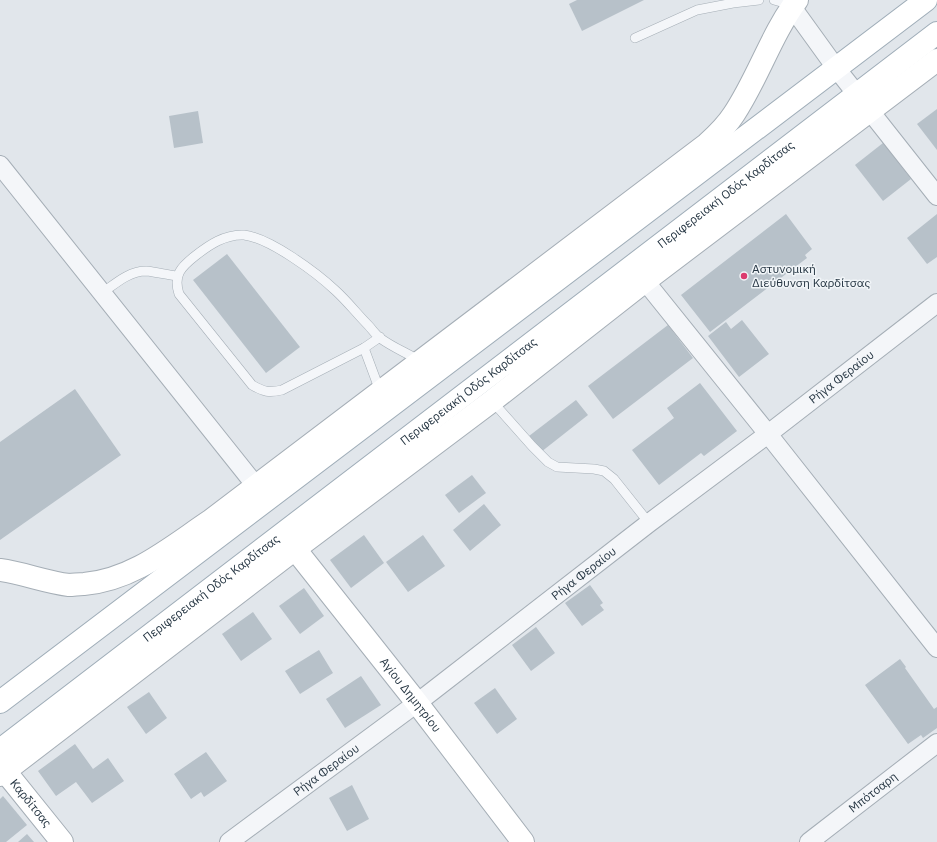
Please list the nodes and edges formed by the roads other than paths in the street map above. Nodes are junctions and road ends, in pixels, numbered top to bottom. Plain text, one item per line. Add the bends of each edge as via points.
1 (759, 0) edge
2 (926, 0) edge
3 (788, 2) edge
4 (937, 33) edge
5 (635, 38) dead end
6 (937, 60) edge
7 (836, 68) junction
8 (856, 94) junction
9 (870, 112) junction
10 (0, 165) edge
11 (937, 196) edge
12 (178, 276) junction
13 (645, 282) junction
14 (102, 293) junction
15 (937, 303) edge
16 (380, 338) junction
17 (364, 348) junction
18 (420, 361) junction
19 (380, 391) junction
20 (492, 401) junction
21 (768, 434) junction
22 (256, 486) junction
23 (648, 523) junction
24 (295, 549) junction
25 (0, 570) edge
26 (937, 648) edge
27 (0, 702) edge
28 (417, 703) junction
29 (937, 743) edge
30 (0, 750) edge
31 (2, 770) edge
32 (62, 842) edge
33 (229, 842) edge
34 (523, 842) edge
35 (809, 842) edge

1 - 5 lane via 697,10
2 - 7 street
3 - 7 street
3 - 18 street via 741,104 712,140
4 - 8 street, Περιφερειακή Οδός Καρδίτσας
6 - 9 street
7 - 8 street
7 - 27 street
8 - 9 street
8 - 30 street, Περιφερειακή Οδός Καρδίτσας
9 - 11 street
9 - 13 street
10 - 14 street
12 - 14 lane via 146,271 136,273
12 - 16 lane via 182,266 210,243 243,235 256,238 304,266 336,292
12 - 17 lane via 176,285 179,294 252,385 260,390 271,393 282,390
13 - 20 street
13 - 21 street
14 - 22 street
15 - 21 street, Ρήγα Φεραίου
16 - 17 lane
16 - 18 lane
17 - 19 lane
18 - 19 street
19 - 22 street
20 - 23 lane via 548,462 557,466 604,471 614,479
20 - 24 street
21 - 23 street, Ρήγα Φεραίου
21 - 26 street
22 - 25 street via 210,521 141,567 119,576 96,583 70,585
23 - 28 street, Ρήγα Φεραίου
24 - 28 street, Αγίου Δημητρίου
24 - 31 street
28 - 33 street, Ρήγα Φεραίου
28 - 34 street, Αγίου Δημητρίου
29 - 35 street, Μπότσαρη
31 - 32 street, Καρδίτσας

